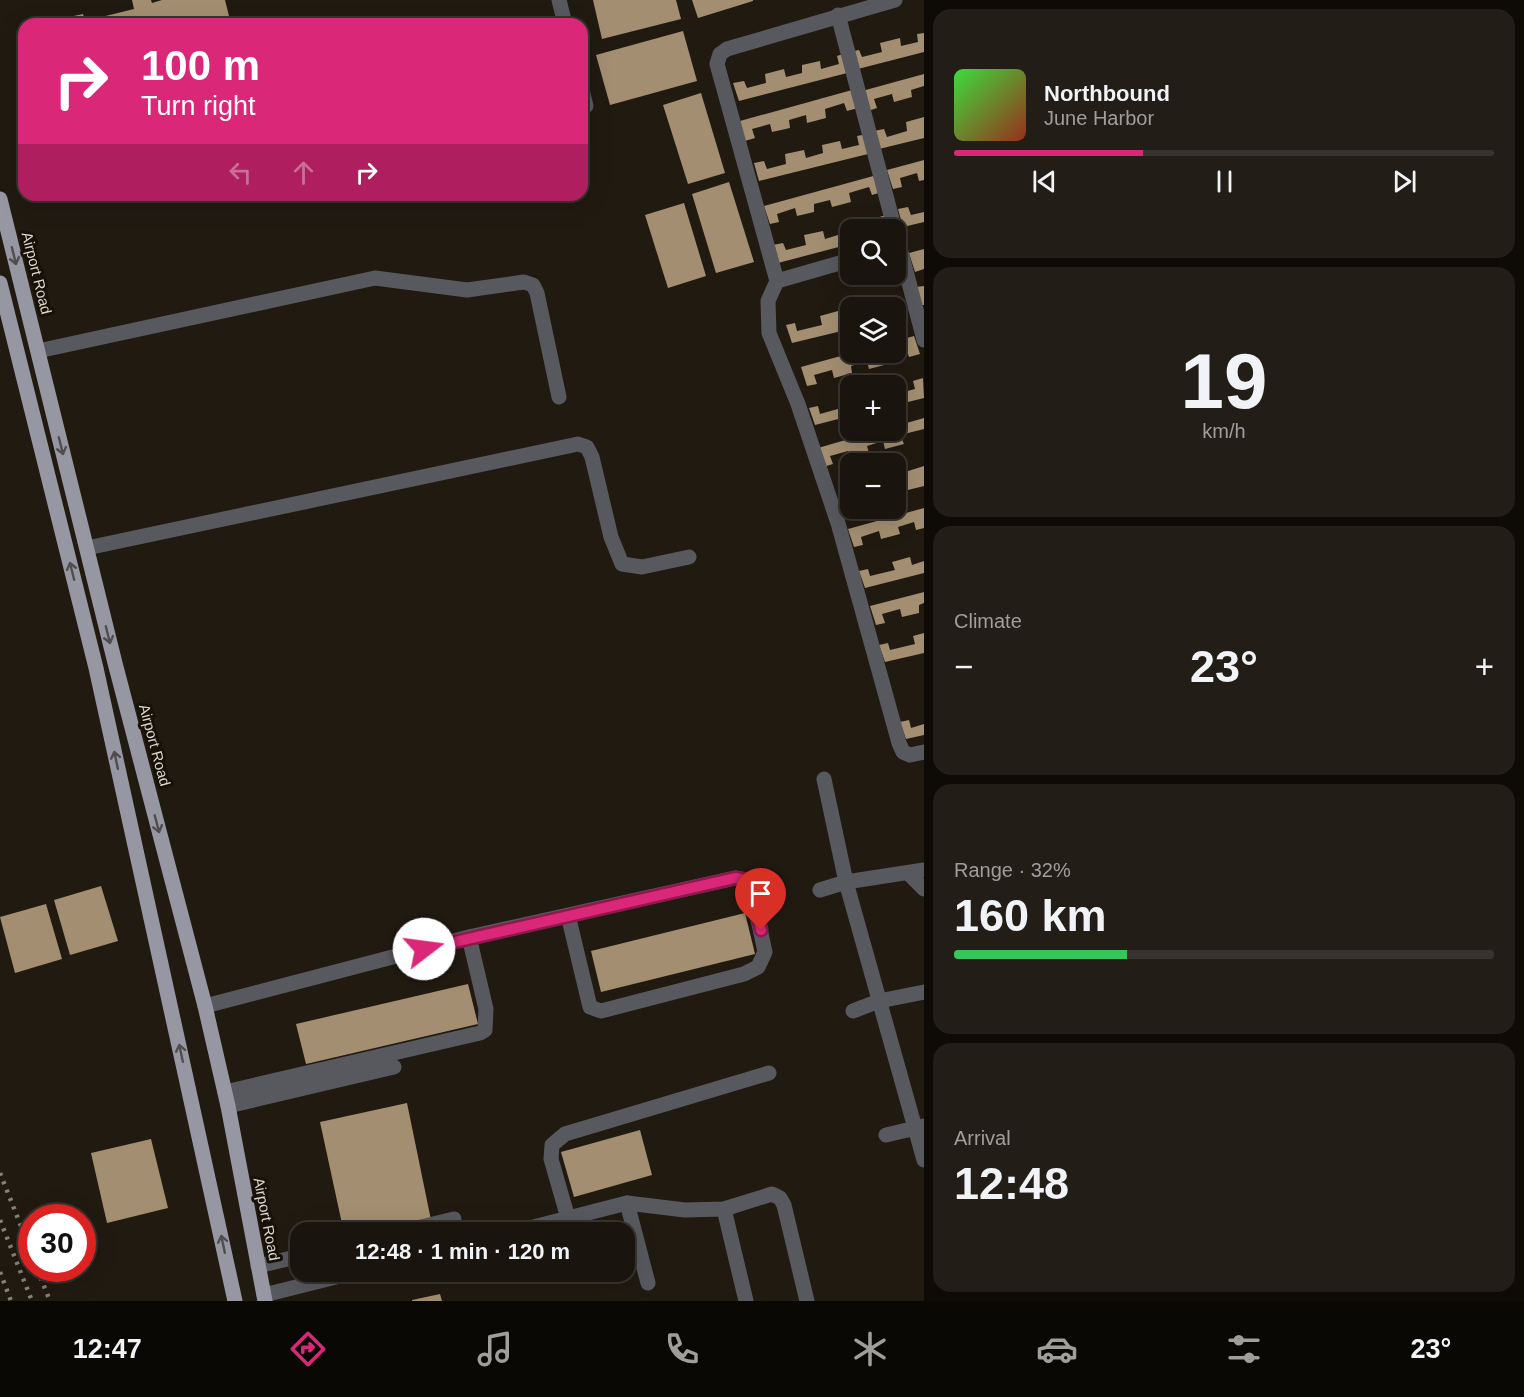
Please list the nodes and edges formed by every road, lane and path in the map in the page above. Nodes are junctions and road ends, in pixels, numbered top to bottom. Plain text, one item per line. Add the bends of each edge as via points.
1 (559, 0) edge
2 (895, 0) edge
3 (838, 15) junction
4 (564, 18) edge
5 (0, 200) edge
6 (891, 219) edge
7 (840, 263) edge
8 (906, 275) edge
9 (777, 280) junction
10 (0, 283) edge
11 (924, 340) edge
12 (38, 351) junction
13 (559, 397) dead end
14 (87, 548) junction
15 (689, 557) dead end
16 (924, 752) edge
17 (824, 779) dead end
18 (916, 872) edge
19 (846, 882) junction
20 (924, 889) edge
21 (820, 890) dead end
22 (568, 915) junction
23 (469, 937) junction
24 (924, 992) edge
25 (879, 1001) junction
26 (205, 1006) junction
27 (853, 1011) dead end
28 (394, 1067) dead end
29 (769, 1073) dead end
30 (227, 1099) junction
31 (920, 1127) edge
32 (886, 1135) dead end
33 (924, 1160) edge
34 (627, 1203) junction
35 (724, 1209) junction
36 (568, 1218) junction
37 (454, 1219) dead end
38 (442, 1222) edge
39 (553, 1222) edge
40 (290, 1258) edge
41 (258, 1266) junction
42 (321, 1282) edge
43 (648, 1283) dead end
44 (264, 1298) edge
45 (235, 1301) edge
46 (746, 1301) edge
47 (807, 1301) edge

1 - 4 street
2 - 3 street
3 - 6 street
3 - 9 street via 727,49 720,54 717,64
5 -> 12 main road, Airport Road
7 - 9 street
8 - 11 street
9 - 16 street via 768,301 769,333 798,404 838,523 899,743 903,752 910,755
45 -> 10 main road via 96,668
12 - 13 street via 375,278 467,290 524,282 533,285 537,293
12 -> 14 main road, Airport Road
14 - 15 street via 578,444 587,447 592,457 611,537 622,564 642,567
14 -> 26 main road, Airport Road
17 - 19 street
18 - 19 street
18 - 20 street
19 - 21 street
19 - 25 street
22 - 22 street via 735,878 746,880 751,886 765,952 758,967 744,974 596,1010 590,1007
22 - 23 street
23 - 26 street
23 - 30 street via 486,1009 485,1030
24 - 25 street
25 - 27 street
25 - 31 street
26 - 30 main road, Airport Road
28 - 30 street
29 - 36 street via 566,1134 552,1145 551,1159
30 - 41 main road, Airport Road
31 - 32 street
31 - 33 street
34 - 35 street via 686,1210
34 - 36 street
34 - 43 street
35 - 46 street
35 - 47 street via 772,1194 780,1197
36 - 39 street
37 - 38 street
40 - 41 street
41 - 44 main road, Airport Road
42 - 44 street

